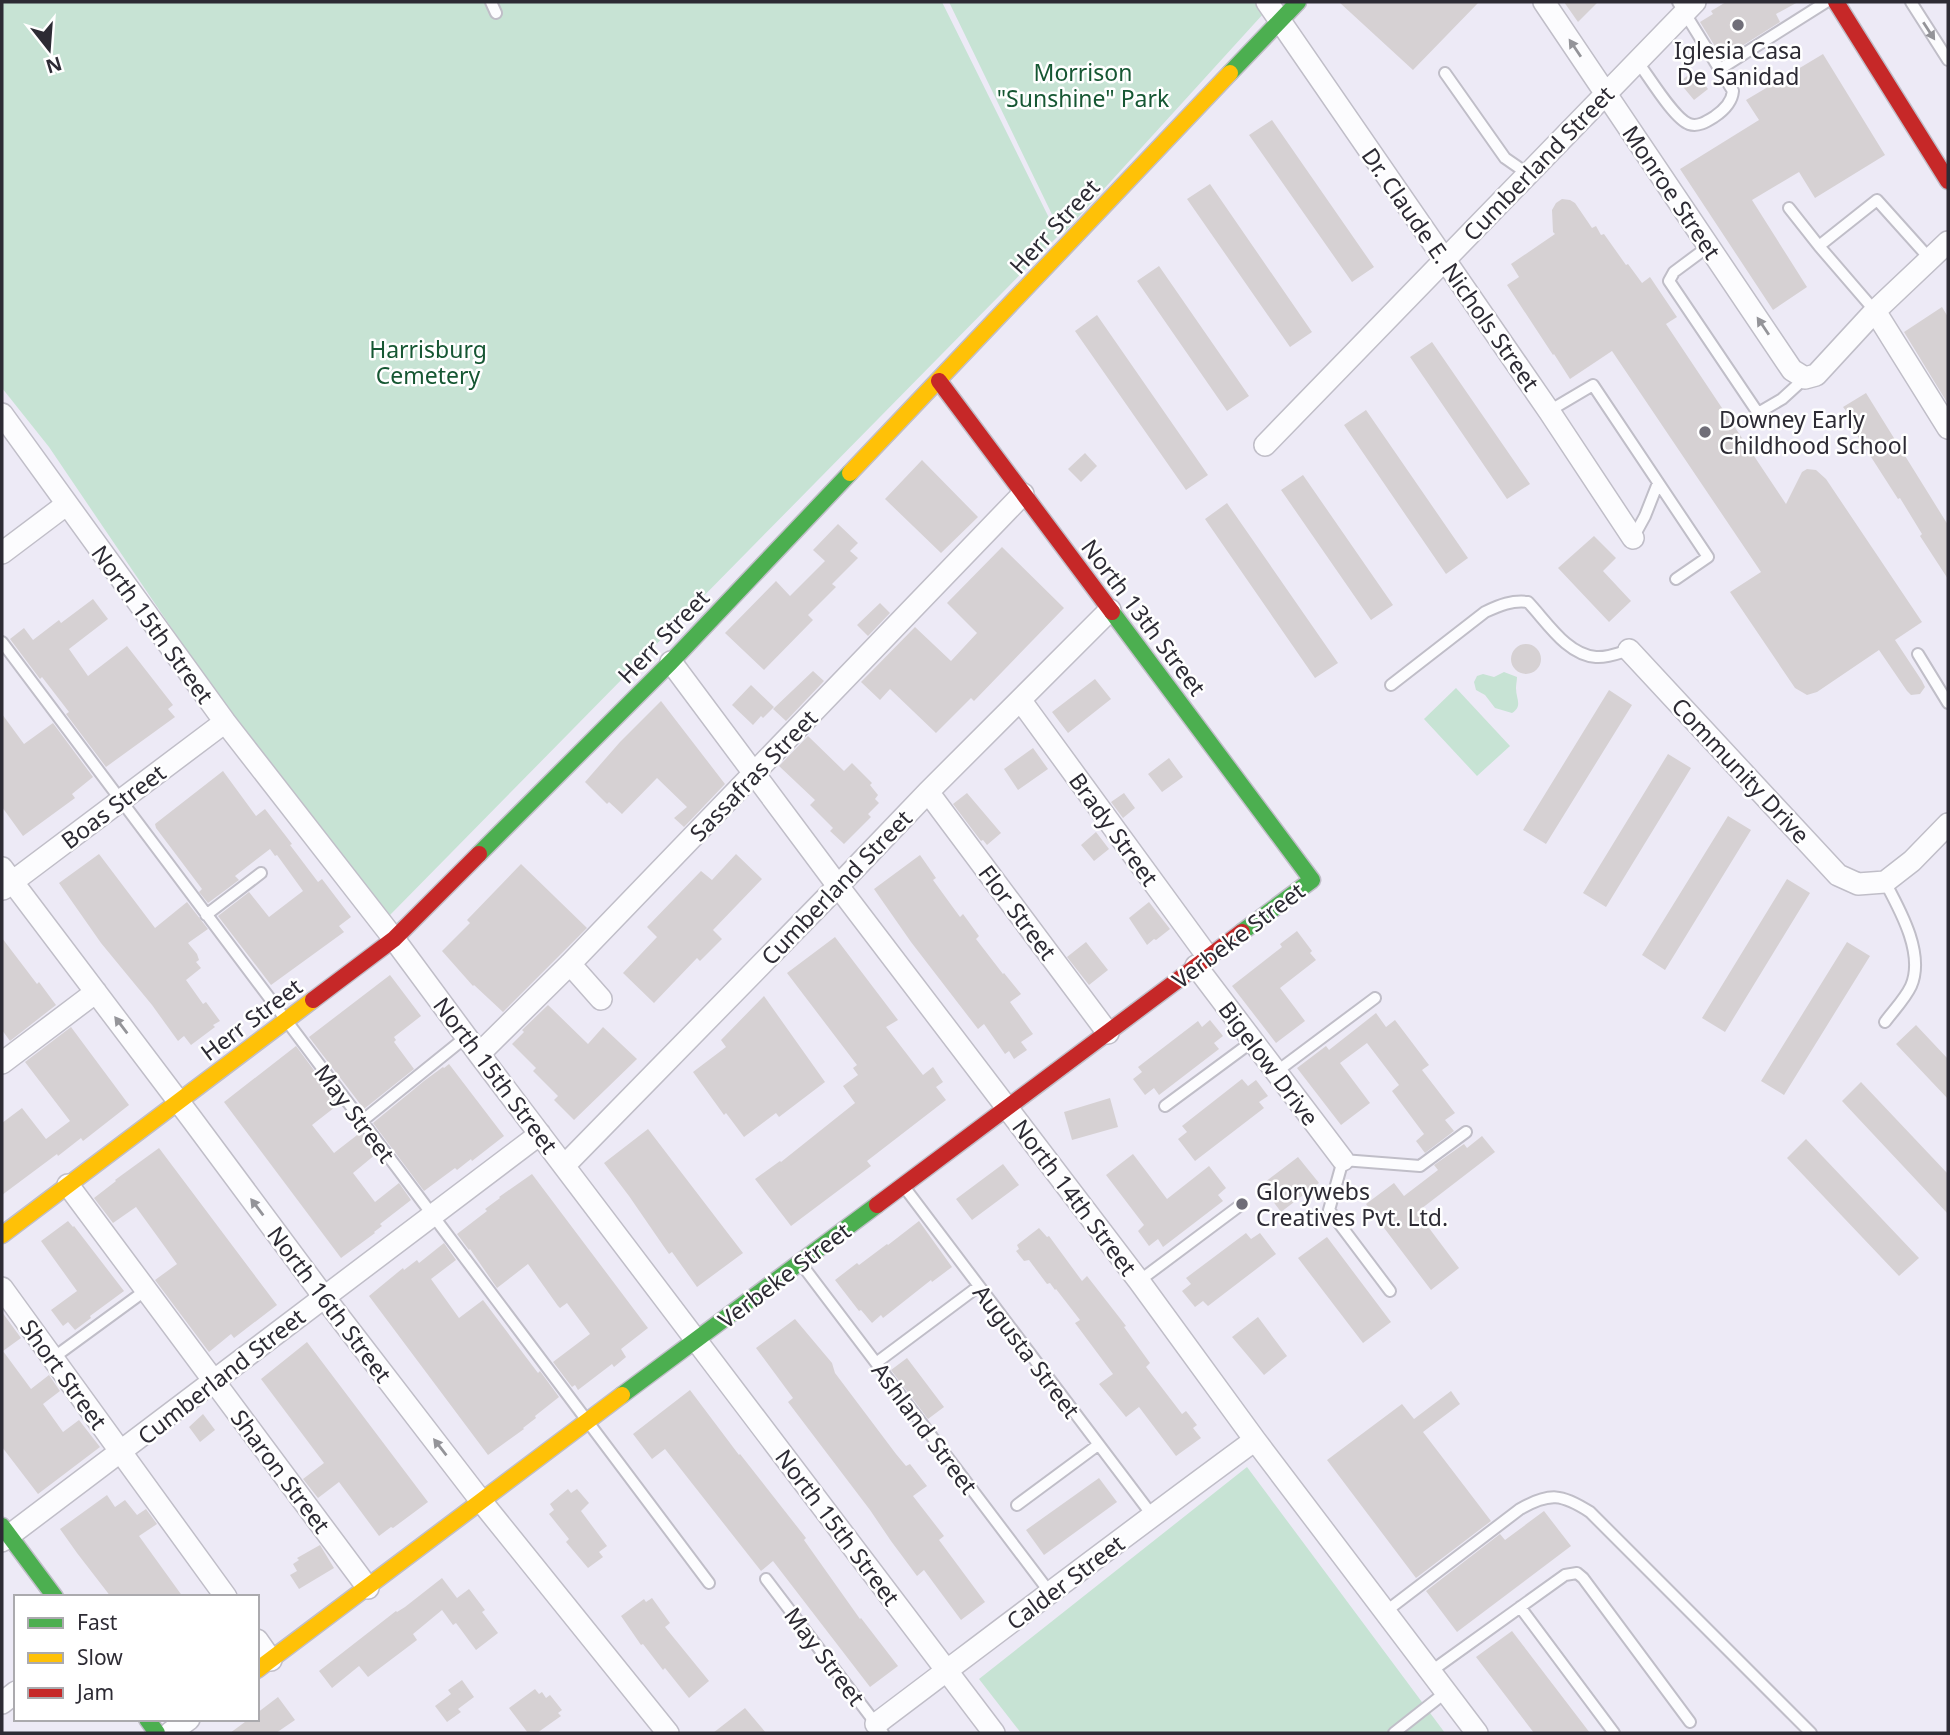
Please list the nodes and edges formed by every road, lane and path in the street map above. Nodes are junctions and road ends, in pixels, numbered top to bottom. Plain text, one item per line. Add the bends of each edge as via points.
1 (1267, 2) edge
2 (1298, 2) edge
3 (1544, 2) edge
4 (1826, 2) edge
5 (1836, 2) edge
6 (1911, 2) edge
7 (1686, 5) edge
8 (1280, 21) junction
9 (1948, 60) edge
10 (1637, 61) junction
11 (1720, 69) junction
12 (1445, 73) dead end
13 (1606, 94) junction
14 (1528, 174) junction
15 (1948, 181) edge
16 (1789, 208) dead end
17 (1948, 242) edge
18 (1709, 246) junction
19 (1819, 246) junction
20 (1930, 259) junction
21 (1444, 260) junction
22 (1875, 311) junction
23 (1805, 378) junction
24 (939, 380) junction
25 (1549, 411) junction
26 (2, 414) edge
27 (1948, 428) edge
28 (1265, 445) dead end
29 (1658, 483) junction
30 (1023, 494) junction
31 (67, 504) junction
32 (1633, 538) joint
33 (2, 553) edge
34 (1676, 579) dead end
35 (1110, 610) junction
36 (2, 642) edge
37 (1629, 650) joint
38 (1918, 653) dead end
39 (671, 662) junction
40 (1391, 685) dead end
41 (1020, 701) junction
42 (1948, 703) edge
43 (225, 722) junction
44 (755, 774) junction
45 (928, 792) junction
46 (120, 800) junction
47 (1948, 824) edge
48 (261, 873) dead end
49 (5, 880) edge
50 (1312, 880) joint
51 (1885, 882) junction
52 (838, 886) junction
53 (206, 915) junction
54 (394, 939) junction
55 (1202, 961) junction
56 (570, 964) junction
57 (96, 992) junction
58 (1375, 998) dead end
59 (601, 999) dead end
60 (286, 1021) junction
61 (1885, 1023) dead end
62 (1108, 1033) junction
63 (1253, 1041) junction
64 (473, 1045) junction
65 (2, 1063) edge
66 (1276, 1072) junction
67 (179, 1102) junction
68 (1166, 1106) dead end
69 (1007, 1108) junction
70 (362, 1121) junction
71 (1466, 1132) dead end
72 (540, 1134) junction
73 (1343, 1160) junction
74 (564, 1166) junction
75 (68, 1185) junction
76 (903, 1186) junction
77 (1242, 1204) dead end
78 (433, 1215) junction
79 (2, 1235) edge
80 (800, 1263) junction
81 (1139, 1281) junction
82 (979, 1286) junction
83 (2, 1288) edge
84 (146, 1290) junction
85 (1390, 1291) dead end
86 (324, 1297) junction
87 (696, 1340) junction
88 (52, 1358) junction
89 (876, 1363) junction
90 (213, 1382) junction
91 (587, 1421) junction
92 (1255, 1440) junction
93 (1098, 1445) junction
94 (121, 1452) junction
95 (481, 1501) junction
96 (1017, 1505) dead end
97 (1152, 1516) junction
98 (4, 1534) edge
99 (766, 1579) dead end
100 (709, 1583) dead end
101 (368, 1588) junction
102 (1051, 1594) junction
103 (53, 1595) edge
104 (225, 1595) edge
105 (1520, 1607) junction
106 (1385, 1612) junction
107 (259, 1647) edge
108 (264, 1665) edge
109 (947, 1671) junction
110 (1430, 1672) junction
111 (1446, 1692) junction
112 (187, 1721) edge
113 (1690, 1722) dead end
114 (1406, 1723) junction
115 (880, 1729) edge
116 (170, 1733) edge
117 (668, 1733) edge
118 (995, 1733) edge
119 (1394, 1733) edge
120 (1414, 1733) edge
121 (1477, 1733) edge
122 (1614, 1733) edge
123 (1811, 1733) edge

1 - 8 street, Dr. Claude E. Nichols Street
2 - 8 main road, Herr Street
13 -> 3 street, Monroe Street
4 - 11 lane
5 - 15 main road
6 -> 9 lane
7 - 10 street, Cumberland Street
7 - 11 lane
8 - 21 street, Dr. Claude E. Nichols Street
8 - 24 main road, Herr Street
10 - 11 lane via 1678,118 1690,124 1702,124 1715,116 1733,96
10 - 13 street, Cumberland Street
12 - 14 lane via 1505,158
13 - 14 street, Cumberland Street
13 - 18 street, Monroe Street
14 - 21 street, Cumberland Street
16 - 19 lane
17 - 20 street
23 -> 18 street, Monroe Street via 1792,370
18 - 23 lane via 1669,281 1758,414
19 - 20 lane via 1877,200
19 - 22 lane
20 - 22 street
21 - 25 street, Dr. Claude E. Nichols Street
21 - 28 street, Cumberland Street
22 - 23 street via 1816,375
22 - 27 street
24 - 30 main road, North 13th Street
24 - 39 main road, Herr Street
25 - 29 lane via 1593,385
25 - 32 street, Dr. Claude E. Nichols Street
26 - 31 street, North 15th Street
29 - 32 lane
29 - 34 lane via 1708,558
30 - 35 main road, North 13th Street
30 - 44 street, Sassafras Street
31 - 33 street
31 - 43 street, North 15th Street
35 - 41 street, Cumberland Street
35 - 50 main road, North 13th Street
36 - 46 lane, May Street
37 - 40 lane via 1600,657 1584,655 1566,643 1528,602 1518,601 1485,612
37 - 51 street, Community Drive via 1838,875 1858,884
38 - 42 lane
39 - 44 street, North 14th Street
39 - 54 main road, Herr Street
41 - 45 street, Cumberland Street
41 - 55 street, Brady Street
43 - 46 street, Boas Street
43 - 54 street, North 15th Street
44 - 52 street, North 14th Street
44 - 56 street, Sassafras Street
45 - 52 street, Cumberland Street
45 - 62 street, Flor Street
46 - 49 street, Boas Street
46 - 53 lane, May Street
47 - 51 street
48 - 53 lane
49 - 57 street, North 16th Street
50 - 55 main road, Verbeke Street
51 - 61 lane via 1904,918 1915,958 1911,986
52 - 69 street, North 14th Street
52 - 74 street, Cumberland Street
53 - 60 lane, May Street
54 - 60 main road, Herr Street
54 - 64 street, North 15th Street
55 - 62 main road, Verbeke Street
55 - 63 street, Bigelow Drive
56 - 59 street
56 - 64 street, Sassafras Street
57 - 65 street
67 -> 57 street, North 16th Street
58 - 66 lane
60 - 67 main road, Herr Street
60 - 70 lane, May Street
62 - 69 main road, Verbeke Street
63 - 66 street, Bigelow Drive
63 - 68 lane
64 - 70 lane
64 - 72 street, North 15th Street
66 - 73 street, Bigelow Drive
67 - 75 main road, Herr Street
86 -> 67 street, North 16th Street
69 - 76 main road, Verbeke Street
69 - 81 street, North 14th Street
70 - 78 lane, May Street
71 - 73 lane via 1420,1166
72 - 74 street, North 15th Street
72 - 78 street, Cumberland Street
73 - 85 lane via 1329,1210
74 - 87 street, North 15th Street
75 - 79 main road, Herr Street
75 - 84 street, Sharon Street
76 - 80 main road, Verbeke Street
76 - 82 lane, Augusta Street
77 - 81 lane
78 - 86 street, Cumberland Street
78 - 91 lane, May Street
80 - 87 main road, Verbeke Street
80 - 89 lane, Ashland Street
81 - 92 street, North 14th Street
82 - 89 lane
82 - 93 lane, Augusta Street
83 - 88 street, Short Street
84 - 88 lane
84 - 90 street, Sharon Street
86 - 90 street, Cumberland Street
95 -> 86 street, North 16th Street
87 - 91 main road, Verbeke Street
87 - 109 street, North 15th Street
88 - 94 street, Short Street
89 - 102 lane, Ashland Street
90 - 94 street, Cumberland Street
90 - 101 street, Sharon Street
91 - 95 main road, Verbeke Street
91 - 100 lane, May Street
92 - 97 street, Calder Street
92 - 106 street, North 14th Street
93 - 96 lane
93 - 97 lane, Augusta Street
94 - 98 street, Cumberland Street
94 - 104 street, Short Street
95 - 101 main road, Verbeke Street
95 - 117 street, North 16th Street
97 - 102 street, Calder Street
98 - 103 main road
99 - 115 lane, May Street
101 - 108 main road, Verbeke Street
102 - 109 street, Calder Street
105 - 110 lane
105 - 113 lane via 1565,1575 1577,1573
105 - 122 lane
106 - 110 street, North 14th Street
106 - 123 lane via 1520,1509 1551,1497 1571,1500 1590,1512
107 - 108 street
109 - 115 street, Calder Street
109 - 118 street, North 15th Street
110 - 111 street, North 14th Street
111 - 114 lane
111 - 121 street, North 14th Street
112 - 116 street
114 - 119 lane
114 - 120 lane

